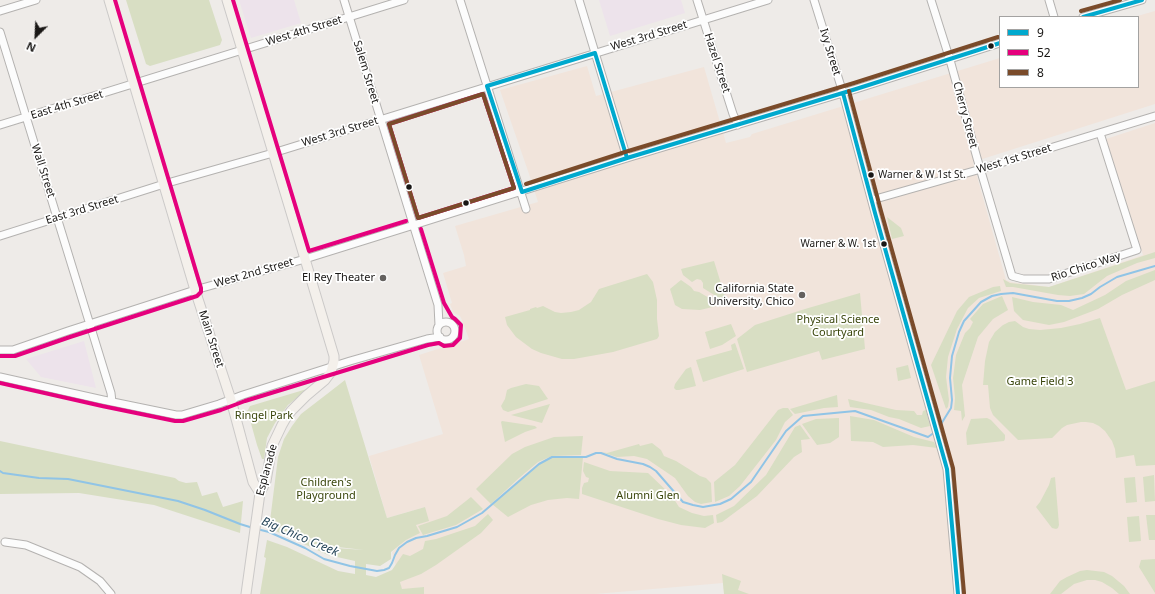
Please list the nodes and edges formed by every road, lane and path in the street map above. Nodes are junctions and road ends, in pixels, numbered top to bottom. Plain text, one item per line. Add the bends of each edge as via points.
1 (36, 0) edge
2 (108, 0) edge
3 (227, 0) edge
4 (344, 0) edge
5 (404, 0) edge
6 (460, 0) edge
7 (579, 0) edge
8 (696, 0) edge
9 (768, 0) edge
10 (814, 0) edge
11 (931, 0) edge
12 (1049, 0) edge
13 (1142, 0) edge
14 (0, 12) edge
15 (1054, 16) edge
16 (1086, 16) edge
17 (349, 18) junction
18 (703, 20) junction
19 (0, 32) edge
20 (999, 43) edge
21 (242, 50) junction
22 (595, 53) junction
23 (950, 60) junction
24 (134, 84) junction
25 (487, 86) junction
26 (843, 93) junction
27 (1155, 116) edge
28 (26, 117) junction
29 (381, 120) junction
30 (0, 125) edge
31 (738, 125) junction
32 (1100, 133) junction
33 (273, 153) junction
34 (627, 158) junction
35 (981, 170) junction
36 (164, 184) junction
37 (522, 192) junction
38 (872, 200) junction
39 (526, 209) dead end
40 (58, 218) junction
41 (414, 226) junction
42 (0, 236) edge
43 (305, 258) junction
44 (1012, 276) joint
45 (195, 290) junction
46 (438, 305) junction
47 (448, 322) junction
48 (90, 324) junction
49 (439, 325) junction
50 (440, 337) junction
51 (0, 350) edge
52 (332, 368) junction
53 (0, 377) edge
54 (231, 400) junction
55 (112, 402) junction
56 (260, 493) junction
57 (5, 542) dead end
58 (111, 594) edge
59 (246, 594) edge
60 (958, 594) edge

1 - 14 street
2 - 24 main road, Main Street
3 - 21 main road
4 - 17 street, Salem Street
5 - 17 street, West 4th Street
6 - 25 street
7 - 22 street
8 - 18 street, Hazel Street
9 - 18 street, West 3rd Street
10 - 26 street, Ivy Street
11 - 23 street, Cherry Street
12 - 15 street
13 - 16 street
17 - 21 street, West 4th Street
17 - 29 street, Salem Street
18 - 22 street, West 3rd Street
18 - 31 street, Hazel Street
19 - 28 street, Wall Street
20 - 23 street, West 2nd Street
21 - 24 street, West 4th Street
21 - 33 main road
22 - 25 street, West 3rd Street
22 - 34 street
23 - 26 street, West 2nd Street
23 - 35 street, Cherry Street
24 - 28 street, East 4th Street
24 - 36 main road, Main Street
25 - 29 street, West 3rd Street
25 - 37 street
26 - 31 street, West 2nd Street
26 - 38 street, Ivy Street
27 - 32 street, West 1st Street
28 - 30 street, East 4th Street
28 - 40 street, Wall Street
29 - 33 street, West 3rd Street
29 - 41 street, Salem Street
31 - 34 street, West 2nd Street
32 - 35 street, West 1st Street
32 - 44 street, Rio Chico Way via 1137,250 1049,279 1023,280
33 - 36 street, West 3rd Street
33 - 43 main road
34 - 37 street, West 2nd Street
35 - 38 street, West 1st Street
35 - 44 street, Cherry Street
36 - 40 street, East 3rd Street
36 - 45 main road, Main Street
37 - 39 street
37 - 41 street, West 2nd Street
38 - 60 street, Ivy Street via 947,469
40 - 42 street, East 3rd Street
40 - 48 street, Wall Street
41 - 43 street, West 2nd Street
41 - 46 street, Salem Street
43 - 45 street, West 2nd Street
43 - 52 main road via 334,356
45 - 48 street, West 2nd Street
45 - 54 main road, Main Street
46 - 47 street, Salem Street
46 - 49 street, Salem Street
47 - 49 street
47 - 50 street via 455,328 454,336 445,340
48 - 51 street, West 2nd Street via 13,350
48 - 55 street, Wall Street via 112,393
49 - 50 street via 437,330
50 - 52 street
52 - 54 street
52 - 56 main road, Esplanade via 326,380 291,411 282,425 272,446 266,481
53 - 55 street
54 - 55 street via 182,415
54 - 56 main road, Main Street via 254,482
56 - 59 main road, Esplanade
57 - 58 street via 26,544 80,567 100,581

